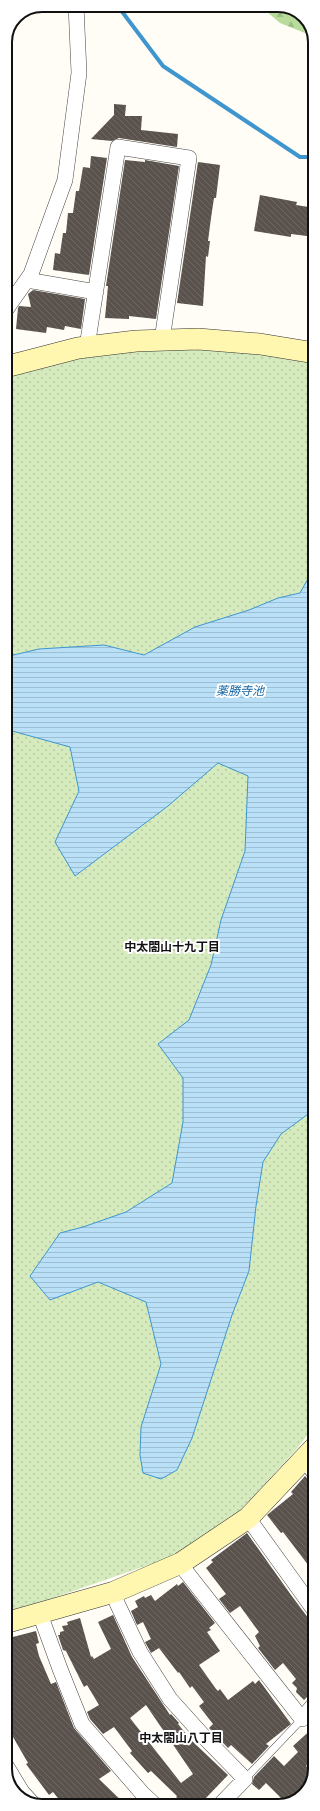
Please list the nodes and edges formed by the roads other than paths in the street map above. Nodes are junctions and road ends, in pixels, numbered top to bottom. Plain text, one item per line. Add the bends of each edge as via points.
1 (76, 12) edge
2 (27, 280) junction
3 (96, 292) junction
4 (12, 301) edge
5 (162, 340) junction
6 (87, 347) junction
7 (308, 352) edge
8 (12, 364) edge
9 (308, 1464) edge
10 (248, 1518) junction
11 (180, 1564) junction
12 (114, 1592) junction
13 (308, 1601) edge
14 (40, 1614) junction
15 (12, 1621) edge
16 (308, 1712) edge
17 (302, 1719) junction
18 (245, 1779) junction
19 (148, 1799) edge
20 (226, 1799) edge

1 - 2 street via 79,73 65,180
2 - 3 street
2 - 4 street
3 - 5 street via 118,147 189,158
3 - 6 street
5 - 6 street
5 - 7 street via 198,339 252,343
6 - 8 street
9 - 10 street
10 - 11 street
10 - 13 street
11 - 12 street
11 - 17 street
12 - 14 street
12 - 18 street via 140,1652 170,1699
14 - 15 street
14 - 19 street via 82,1724
16 - 17 street
17 - 18 lane
18 - 20 street

